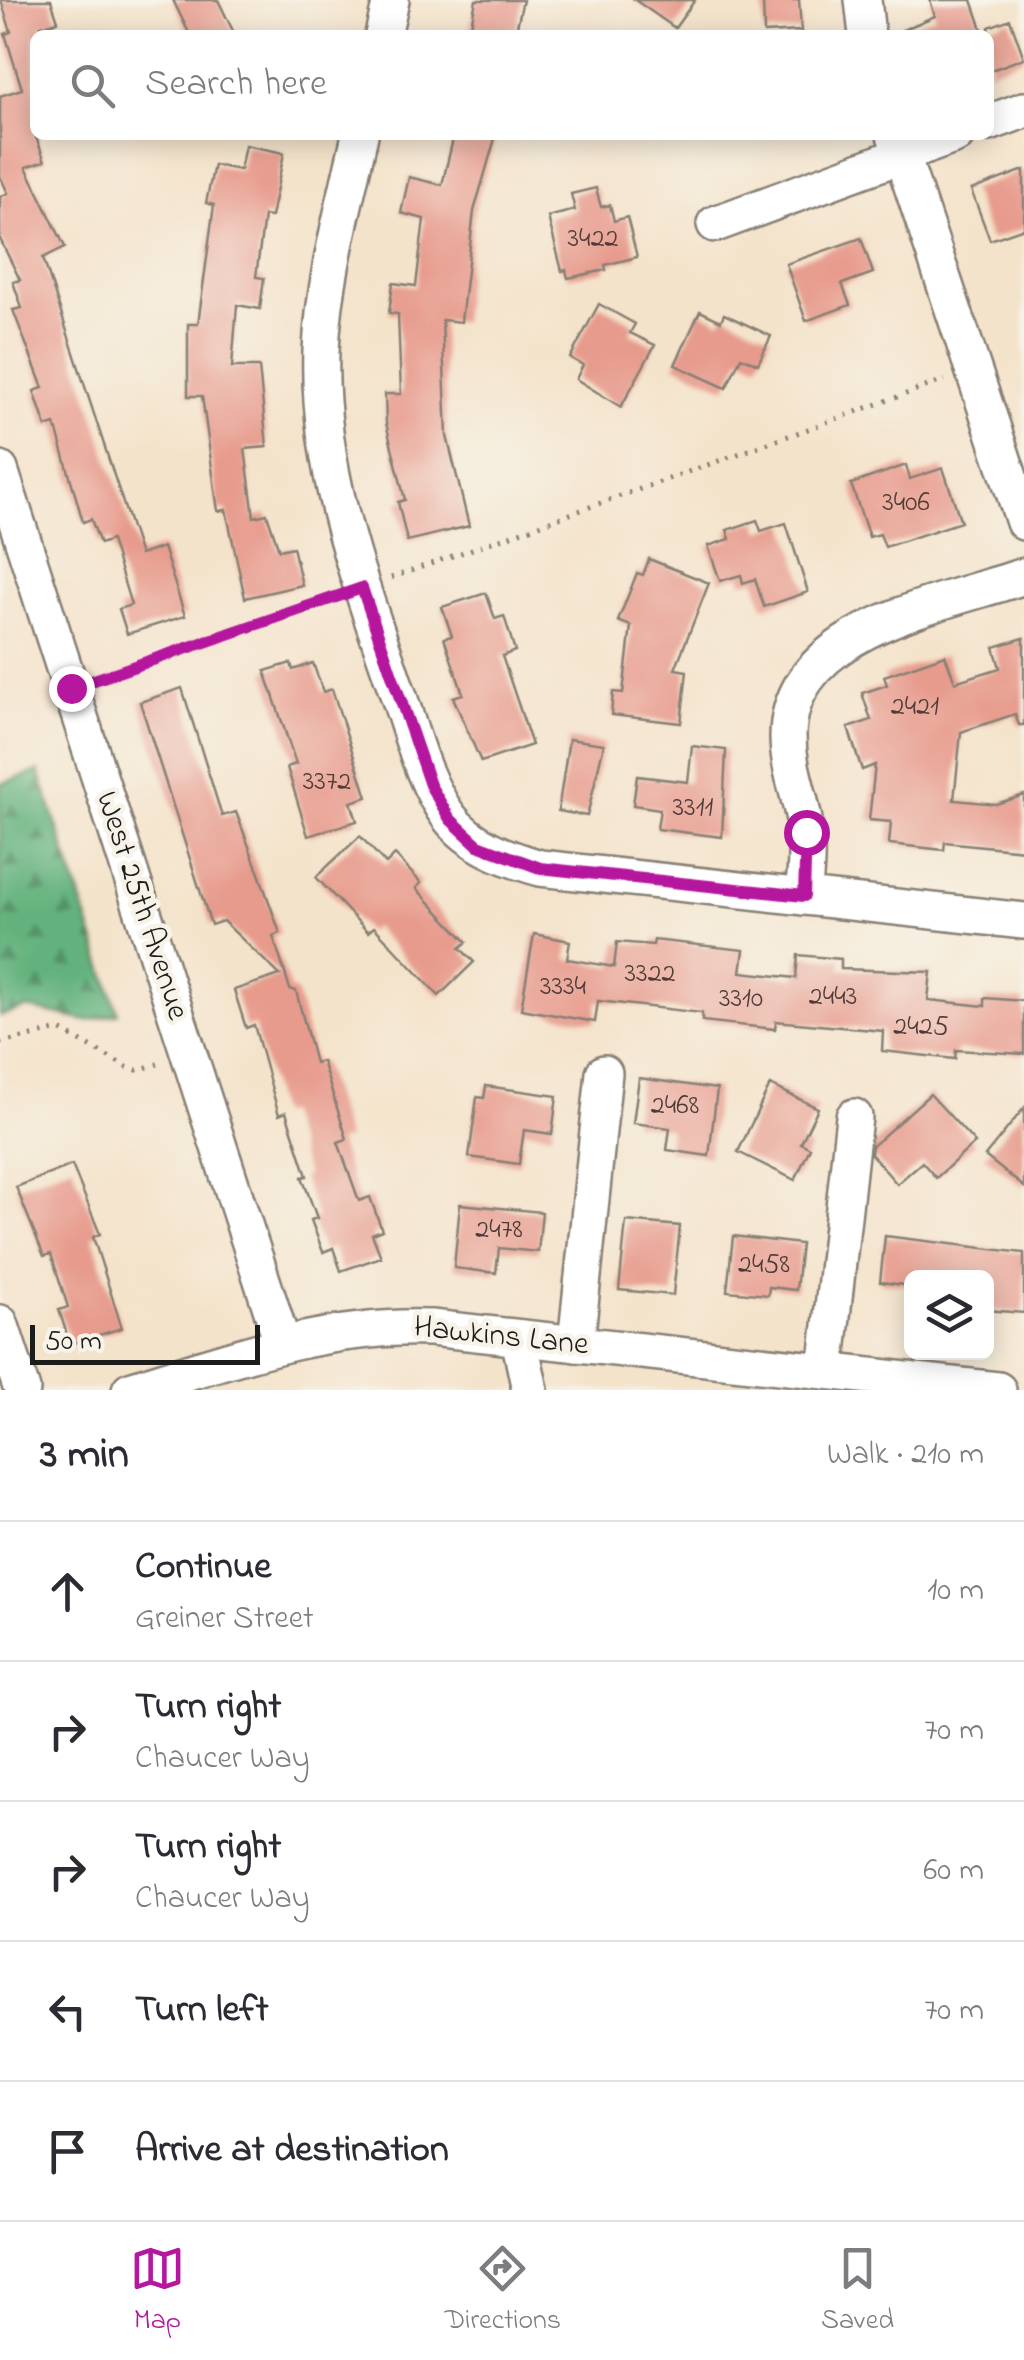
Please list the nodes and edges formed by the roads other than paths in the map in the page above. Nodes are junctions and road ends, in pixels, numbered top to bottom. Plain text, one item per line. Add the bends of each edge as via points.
1 (391, 0) edge
2 (863, 0) edge
3 (384, 30) edge
4 (866, 30) edge
5 (1024, 110) edge
6 (994, 120) edge
7 (359, 140) edge
8 (927, 140) edge
9 (898, 145) edge
10 (716, 224) dead end
11 (0, 470) edge
12 (1024, 522) edge
13 (1024, 576) edge
14 (804, 896) junction
15 (1024, 921) edge
16 (604, 1073) dead end
17 (854, 1118) dead end
18 (0, 1323) edge
19 (519, 1338) junction
20 (282, 1342) junction
21 (576, 1344) junction
22 (826, 1372) junction
23 (150, 1387) edge
24 (22, 1390) edge
25 (530, 1390) edge
26 (998, 1390) edge

1 - 3 street
2 - 4 street
5 - 6 street
7 - 14 street via 330,266 321,356 330,466 362,588 430,785 450,819 478,845 540,868
8 - 9 street
9 - 10 street
9 - 12 street
11 - 20 street, West 25th Avenue
13 - 14 street via 846,640 780,692 806,832
14 - 15 street
16 - 21 street
17 - 22 street
18 - 24 street
19 - 20 street, Hawkins Lane via 376,1326
19 - 21 street, Hawkins Lane
19 - 25 street
20 - 23 street, Hawkins Lane
21 - 22 street, Hawkins Lane
22 - 26 street, Hawkins Lane

